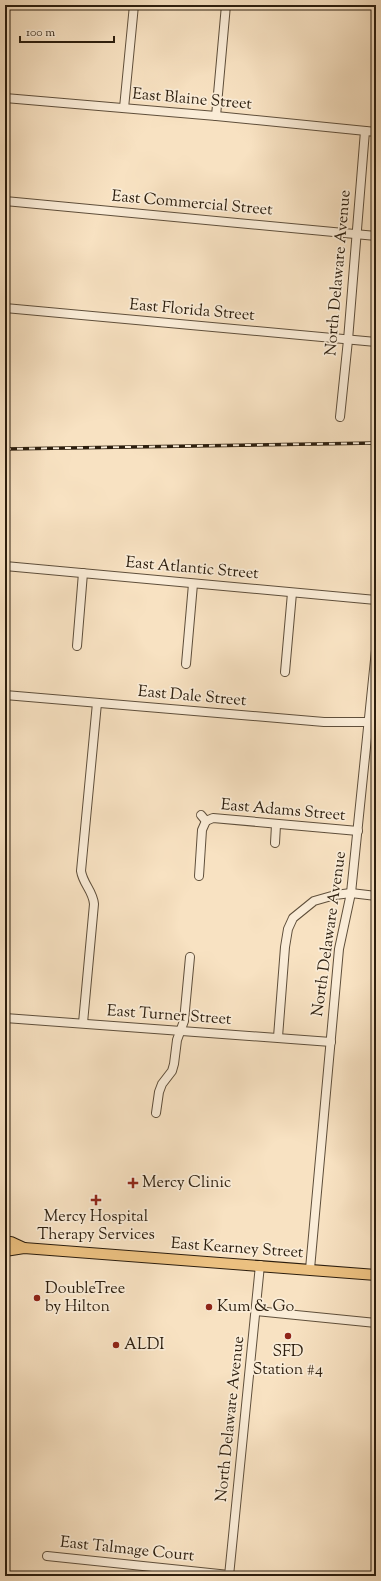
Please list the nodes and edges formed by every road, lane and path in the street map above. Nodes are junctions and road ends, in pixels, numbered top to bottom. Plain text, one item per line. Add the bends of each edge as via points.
1 (134, 5) edge
2 (226, 5) edge
3 (5, 98) edge
4 (124, 108) junction
5 (216, 116) junction
6 (365, 131) junction
7 (376, 132) edge
8 (5, 201) edge
9 (357, 234) junction
10 (376, 236) edge
11 (5, 308) edge
12 (348, 340) junction
13 (376, 342) edge
14 (340, 417) dead end
15 (5, 566) edge
16 (83, 573) junction
17 (193, 584) junction
18 (292, 593) junction
19 (376, 600) edge
20 (77, 646) dead end
21 (376, 650) edge
22 (186, 664) dead end
23 (284, 672) dead end
24 (5, 695) edge
25 (97, 703) junction
26 (373, 721) edge
27 (276, 825) junction
28 (358, 831) junction
29 (275, 843) dead end
30 (199, 876) dead end
31 (351, 893) junction
32 (376, 896) edge
33 (190, 957) dead end
34 (5, 1018) edge
35 (83, 1024) junction
36 (181, 1031) junction
37 (278, 1038) junction
38 (331, 1042) junction
39 (156, 1113) dead end
40 (5, 1242) edge
41 (24, 1248) junction
42 (5, 1251) edge
43 (260, 1265) junction
44 (310, 1269) junction
45 (376, 1275) edge
46 (256, 1310) junction
47 (376, 1323) edge
48 (47, 1556) dead end
49 (229, 1575) edge

1 - 4 street
2 - 5 street
3 - 4 street, East Blaine Street
4 - 5 street, East Blaine Street
5 - 6 street, East Blaine Street
6 - 7 street, East Blaine Street
6 - 9 street, North Delaware Avenue
8 - 9 street, East Commercial Street
9 - 10 street, East Commercial Street
9 - 12 street, North Delaware Avenue
11 - 12 street, East Florida Street
12 - 13 street, East Florida Street
12 - 14 street, North Delaware Avenue
15 - 16 street, East Atlantic Street
16 - 17 street, East Atlantic Street
16 - 20 street
17 - 18 street, East Atlantic Street
17 - 22 street
18 - 19 street, East Atlantic Street
18 - 23 street
21 - 26 street, North Delaware Avenue
24 - 25 street, East Dale Street
25 - 26 street, East Dale Street via 324,722
25 - 35 street via 81,871 94,904
26 - 28 street, North Delaware Avenue
27 - 28 street, East Adams Street
27 - 29 street
27 - 30 street, East Adams Street via 204,818
28 - 31 street, North Delaware Avenue
31 - 32 street
31 - 37 street via 314,901 293,918 285,947
31 - 38 street, North Delaware Avenue via 339,949
33 - 36 street
34 - 35 street, East Turner Street
35 - 36 street, East Turner Street
36 - 37 street, East Turner Street
36 - 39 street via 177,1040 173,1068 157,1097
37 - 38 street, East Turner Street
38 - 44 street, North Delaware Avenue
40 - 41 main road, East Kearney Street
41 - 42 main road, East Kearney Street
41 - 43 main road, East Kearney Street
43 - 44 main road, East Kearney Street
43 - 46 street, North Delaware Avenue
44 - 45 main road, East Kearney Street
46 - 47 street
46 - 49 street, North Delaware Avenue
48 - 49 street, East Talmage Court

